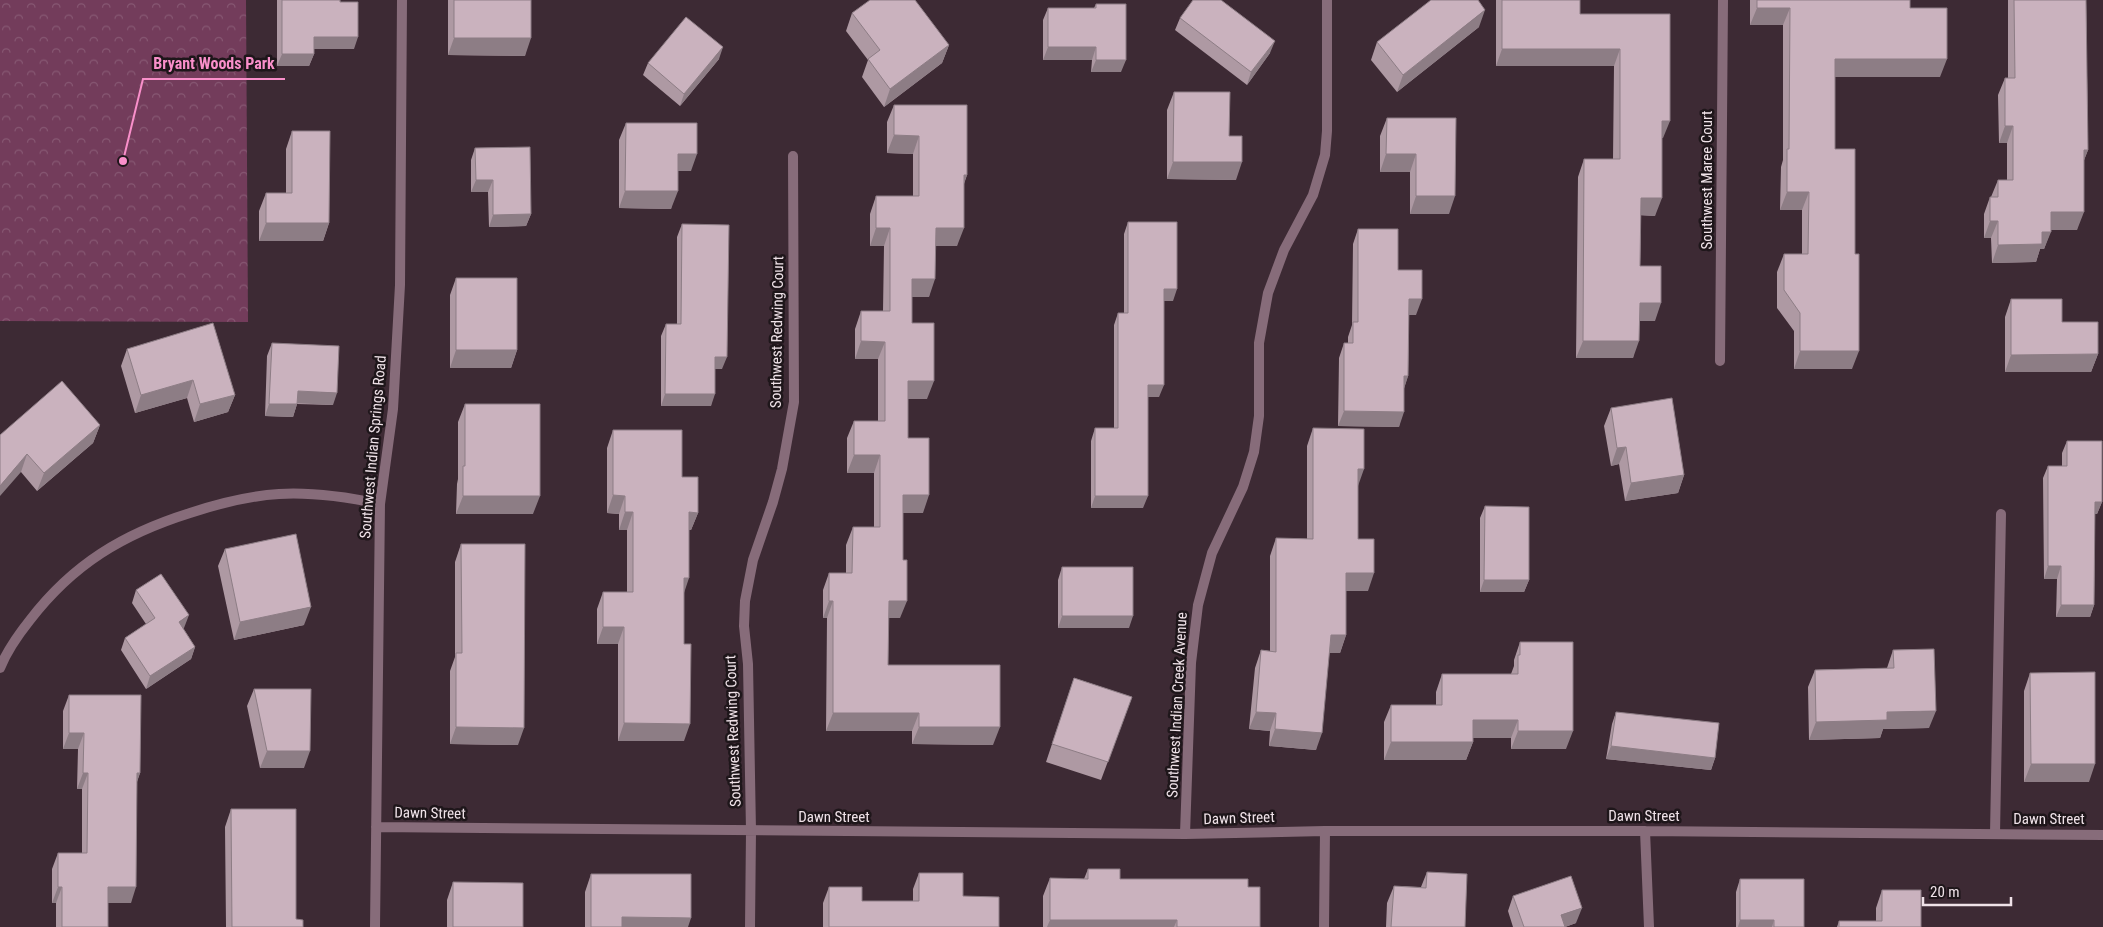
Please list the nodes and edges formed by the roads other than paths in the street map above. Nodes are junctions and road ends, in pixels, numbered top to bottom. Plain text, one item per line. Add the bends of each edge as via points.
1 (402, 0) edge
2 (1328, 0) edge
3 (1723, 0) edge
4 (793, 156) dead end
5 (1720, 361) dead end
6 (380, 504) junction
7 (2001, 514) dead end
8 (0, 668) edge
9 (376, 827) junction
10 (1325, 830) junction
11 (1645, 830) junction
12 (751, 832) junction
13 (1185, 834) junction
14 (1995, 834) junction
15 (2103, 835) edge
16 (375, 927) edge
17 (750, 927) edge
18 (1324, 927) edge
19 (1649, 927) edge

1 - 6 street, Southwest Indian Springs Road via 400,285 393,409
2 - 13 street, Southwest Indian Creek Avenue via 1324,154 1313,195 1284,250 1268,293 1259,343 1259,416 1254,452 1243,487 1212,553 1198,604 1191,663
3 - 5 street, Southwest Maree Court
4 - 12 street, Southwest Redwing Court via 794,402 782,469 753,560 744,626 748,664
6 - 8 street via 347,497 280,494 217,504 152,525 104,550 59,586 18,635
6 - 9 street, Southwest Indian Springs Road
7 - 14 street
9 - 12 street, Dawn Street
9 - 16 street, Southwest Indian Springs Road
10 - 11 street, Dawn Street
10 - 13 street, Dawn Street
10 - 18 street
11 - 14 street, Dawn Street
11 - 19 street
12 - 13 street, Dawn Street
12 - 17 street, Southwest Redwing Court
14 - 15 street, Dawn Street

